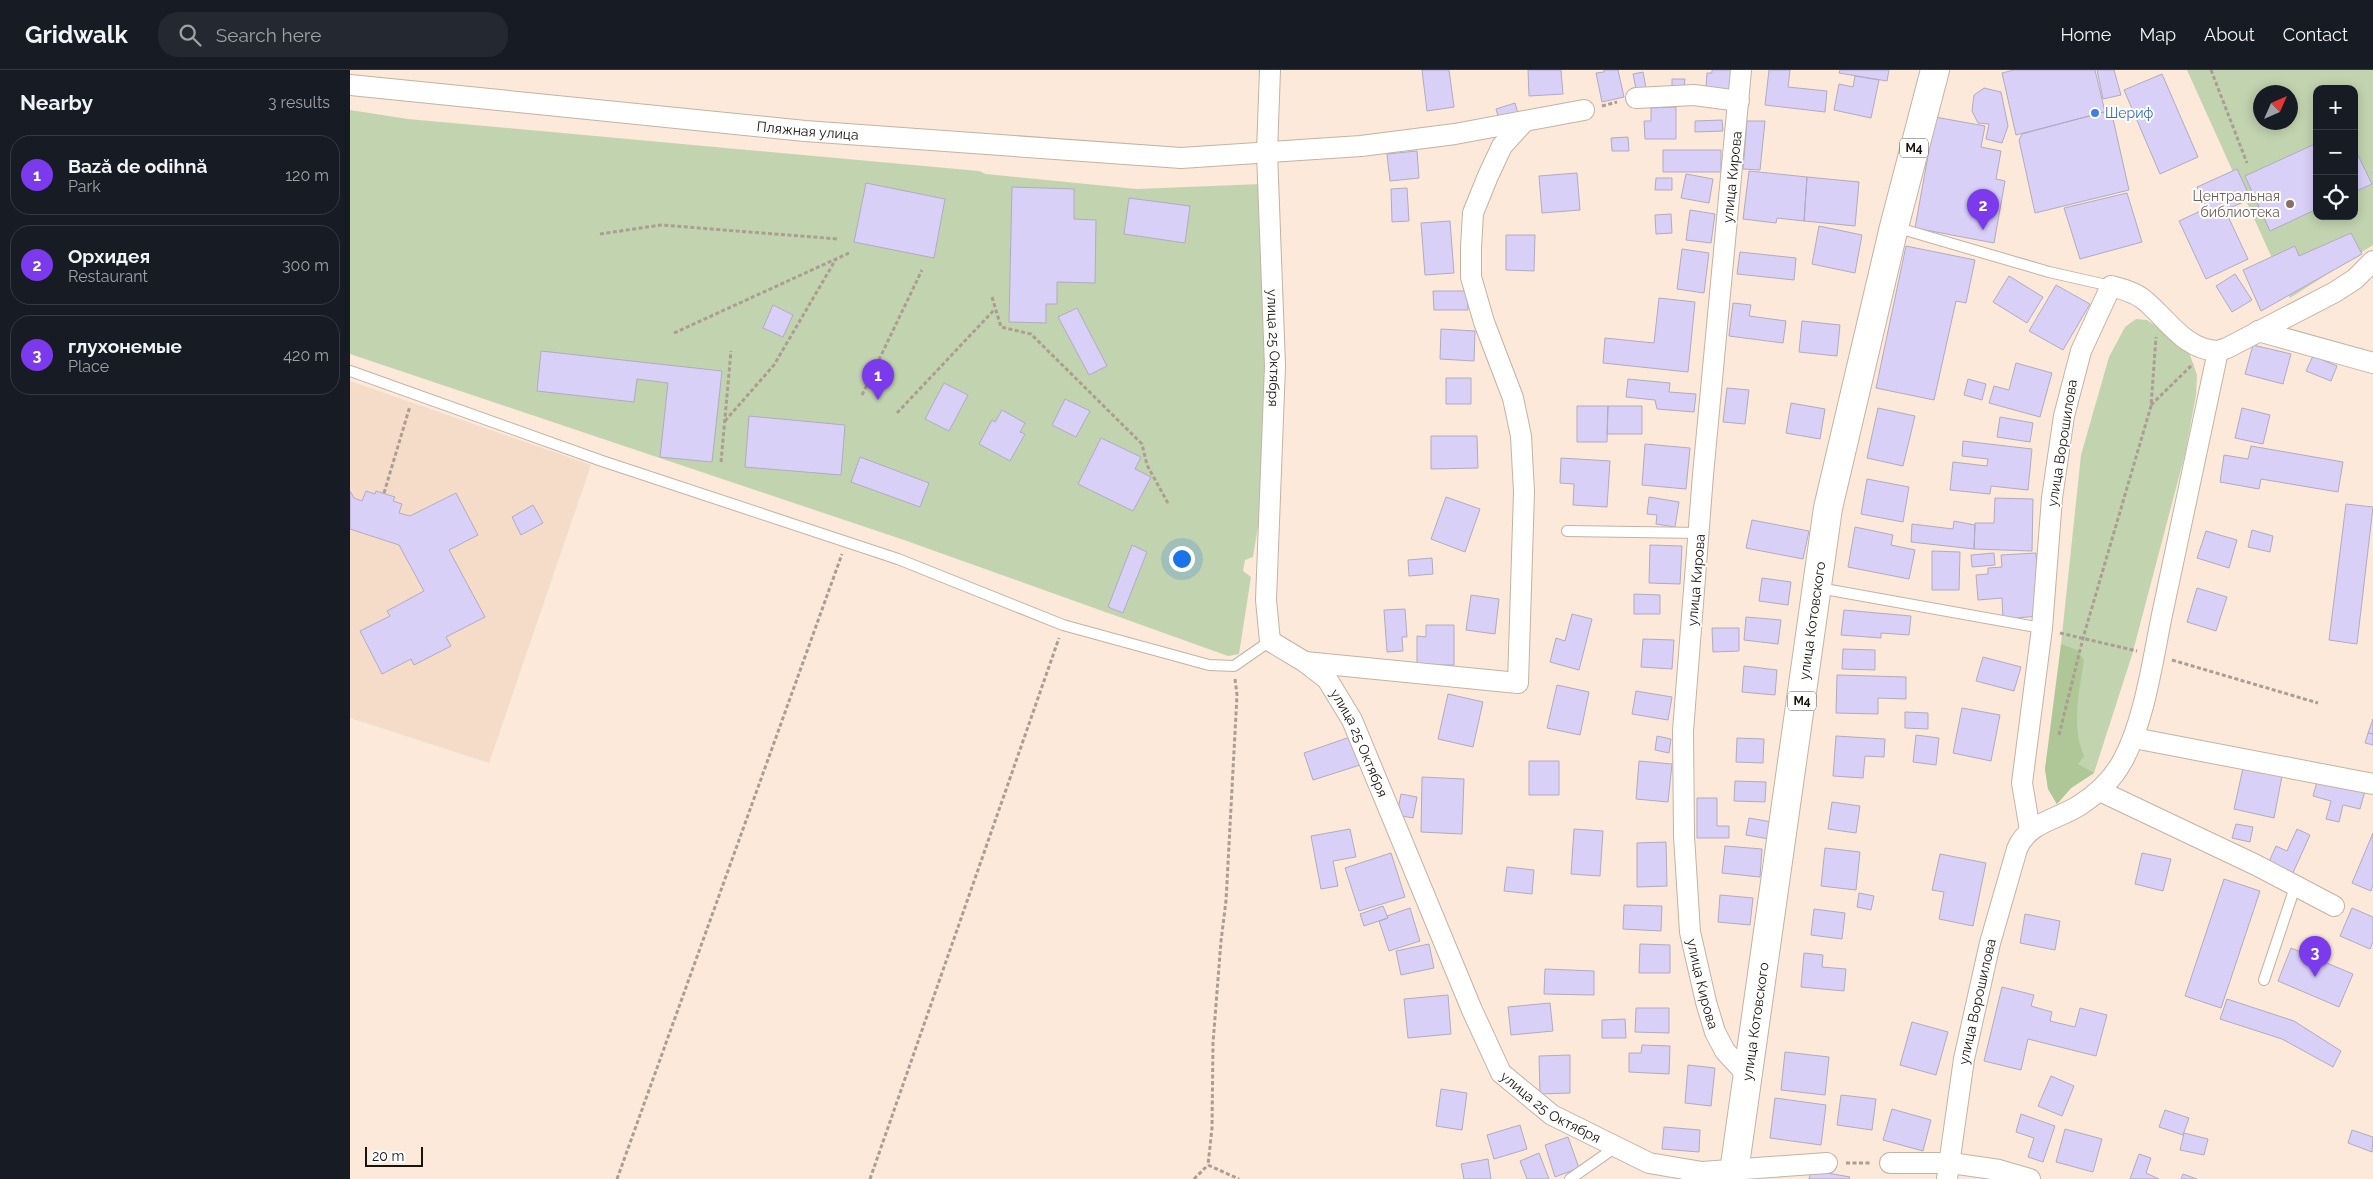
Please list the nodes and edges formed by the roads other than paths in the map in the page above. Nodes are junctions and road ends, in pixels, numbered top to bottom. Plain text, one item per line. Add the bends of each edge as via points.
1 (1270, 70) edge
2 (1741, 70) edge
3 (1935, 70) edge
4 (350, 85) edge
5 (1636, 98) road end
6 (1739, 101) junction
7 (1584, 110) road end
8 (1523, 122) junction
9 (1267, 152) junction
10 (1894, 227) junction
11 (2373, 261) edge
12 (2111, 286) junction
13 (2258, 332) junction
14 (2212, 350) junction
15 (2373, 363) edge
16 (350, 371) edge
17 (1567, 531) dead end
18 (1700, 533) junction
19 (1818, 588) junction
20 (2042, 628) junction
21 (1270, 641) junction
22 (1305, 662) junction
23 (2134, 738) junction
24 (2373, 784) edge
25 (2100, 791) junction
26 (2030, 830) junction
27 (2295, 888) junction
28 (2334, 906) dead end
29 (2264, 980) dead end
30 (1749, 1076) junction
31 (1616, 1147) junction
32 (1827, 1163) road end
33 (1890, 1163) road end
34 (1949, 1171) edge
35 (1734, 1174) edge
36 (2004, 1175) edge
37 (1570, 1179) edge
38 (2030, 1179) edge

1 - 9 street, улица 25 Октября
2 - 6 street, улица Кирова
3 - 10 highway, улица Котовского / M4
4 - 9 street, Пляжная улица via 805,131 1181,158
5 - 6 street via 1694,95
6 - 18 street, улица Кирова
7 - 8 street, Пляжная улица
8 - 9 street, Пляжная улица via 1361,146
8 - 22 street via 1502,146 1488,176 1473,213 1471,248 1471,277 1513,398 1521,436 1524,492 1518,683
9 - 21 street, улица 25 Октября via 1275,366 1266,600
10 - 12 lane via 2049,272
10 - 19 highway, улица Котовского / M4 via 1828,508
11 - 13 street via 2355,279 2335,292
12 - 14 street via 2143,299 2187,341
12 - 20 street, улица Ворошилова via 2081,351 2064,416 2052,498
13 - 14 street via 2227,348
13 - 15 street
14 - 23 street, улица Ворошилова via 2154,655
16 - 21 lane via 602,461 898,559 1063,625 1208,665 1234,666
17 - 18 lane
18 - 30 street, улица Кирова via 1683,731 1684,836 1690,932 1715,1032 1725,1051
19 - 20 lane
19 - 30 highway, улица Котовского / M4
20 - 26 street, улица Ворошилова via 2022,783
21 - 22 street, улица 25 Октября
22 - 31 street, улица 25 Октября via 1327,679 1352,720 1501,1073 1552,1115
23 - 24 street
23 - 25 street, улица Ворошилова via 2121,764
25 - 26 street, улица Ворошилова
25 - 27 street via 2256,865
26 - 34 street, улица Ворошилова via 2021,838 2017,849 1990,943 1964,1059
27 - 28 street
27 - 29 lane
30 - 35 highway, улица Котовского / M4
31 - 35 street, улица 25 Октября via 1649,1163
31 - 37 lane
32 - 35 street, улица 25 Октября
33 - 34 street
34 - 36 street
36 - 38 street

